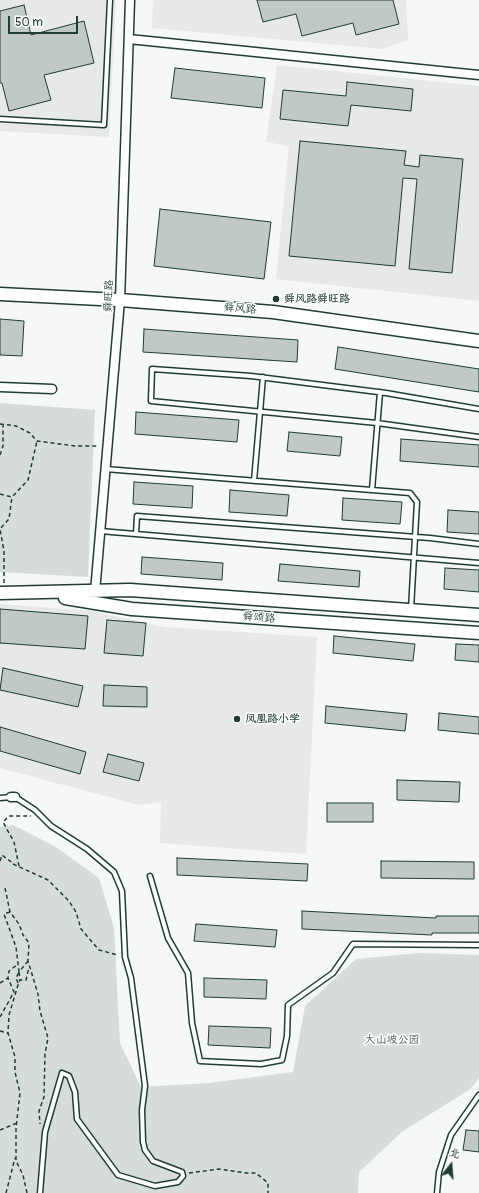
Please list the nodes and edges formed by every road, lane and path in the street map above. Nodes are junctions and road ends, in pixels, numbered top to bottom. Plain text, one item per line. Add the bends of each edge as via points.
1 (110, 0) edge
2 (130, 0) edge
3 (129, 39) junction
4 (479, 75) edge
5 (0, 119) edge
6 (0, 294) edge
7 (120, 300) junction
8 (479, 341) edge
9 (263, 377) junction
10 (0, 387) edge
11 (52, 388) dead end
12 (380, 392) junction
13 (479, 409) edge
14 (260, 412) junction
15 (377, 423) junction
16 (0, 424) edge
17 (3, 424) junction
18 (479, 438) edge
19 (37, 441) junction
20 (106, 446) junction
21 (0, 455) edge
22 (105, 469) junction
23 (254, 481) junction
24 (372, 490) junction
25 (0, 494) edge
26 (12, 496) junction
27 (0, 525) edge
28 (3, 526) junction
29 (100, 531) junction
30 (136, 534) junction
31 (415, 537) junction
32 (479, 544) edge
33 (414, 558) junction
34 (479, 563) edge
35 (95, 592) junction
36 (2, 594) edge
37 (40, 594) junction
38 (411, 610) junction
39 (479, 615) edge
40 (479, 633) edge
41 (0, 798) edge
42 (34, 809) junction
43 (0, 861) edge
44 (13, 864) junction
45 (150, 876) dead end
46 (5, 888) dead end
47 (10, 912) junction
48 (479, 945) edge
49 (126, 957) junction
50 (28, 961) junction
51 (18, 964) junction
52 (30, 967) junction
53 (19, 972) junction
54 (8, 978) junction
55 (20, 980) junction
56 (0, 983) edge
57 (18, 984) junction
58 (14, 992) junction
59 (0, 1017) edge
60 (0, 1031) edge
61 (8, 1033) junction
62 (479, 1095) edge
63 (17, 1123) junction
64 (0, 1130) edge
65 (45, 1132) junction
66 (16, 1156) junction
67 (182, 1172) junction
68 (6, 1193) edge
69 (27, 1193) edge
70 (40, 1193) edge
71 (268, 1193) edge
72 (437, 1193) edge

1 - 5 lane via 104,125
2 - 3 street, 舜旺路
3 - 4 street
3 - 7 street, 舜旺路
6 - 7 main road, 舜风路
7 - 8 main road, 舜风路 via 273,312
7 - 20 street, 舜旺路
9 - 12 lane
9 - 14 lane
9 - 14 lane via 152,369 151,401
10 - 11 street
12 - 13 lane
12 - 15 lane
14 - 15 lane
14 - 23 lane
15 - 18 lane
15 - 24 lane
16 - 17 path
17 - 19 path via 16,426 30,433
17 - 21 path via 3,446
19 - 20 path via 75,446
19 - 26 path via 28,480
20 - 22 street, 舜旺路
22 - 23 lane
22 - 29 street, 舜旺路
23 - 24 lane
24 - 31 lane via 410,493 417,502
25 - 26 path
26 - 28 path via 9,519
27 - 28 path
28 - 36 path via 0,529 4,551
29 - 30 lane
29 - 35 street, 舜旺路
30 - 31 lane via 136,516
30 - 33 lane
31 - 32 lane
31 - 33 lane
33 - 34 lane
33 - 38 lane
35 - 37 main road, 舜颂路
35 - 38 main road, 舜颂路 via 130,590
36 - 37 main road, 舜颂路
37 - 40 main road, 舜颂路 via 132,609
38 - 39 main road, 舜颂路
41 - 42 lane via 13,797
42 - 44 path via 30,817 9,816 4,822 14,842 20,866
42 - 49 lane via 51,826 87,849 114,872 122,890
43 - 44 path via 2,855
44 - 49 path via 48,880 69,901 76,912 81,929 99,950
45 - 48 lane via 168,938 188,973 192,1023 200,1061 261,1064 282,1060 287,1036 288,1005 333,973 353,944
46 - 47 path
47 - 50 path via 29,943
47 - 51 path via 4,914 16,947
49 - 67 lane via 145,1086 142,1110 145,1150 153,1161
50 - 52 path
50 - 53 path
51 - 53 path
51 - 54 path via 9,971
52 - 55 path via 26,980
52 - 65 path via 48,1038 44,1097 39,1111 40,1128
53 - 55 path
53 - 57 path via 16,978
54 - 56 path
54 - 58 path
55 - 57 path
57 - 58 path
57 - 61 path via 9,1014
58 - 59 path
60 - 61 path
61 - 63 path via 15,1057 15,1072 20,1093
62 - 72 lane via 451,1135 439,1172
63 - 64 path
63 - 66 path
65 - 67 lane via 62,1073 69,1076 75,1092 77,1119 118,1175 155,1186 178,1182 183,1176
65 - 70 lane
66 - 68 path
66 - 69 path
67 - 71 path via 220,1169 246,1174 256,1173 268,1183

